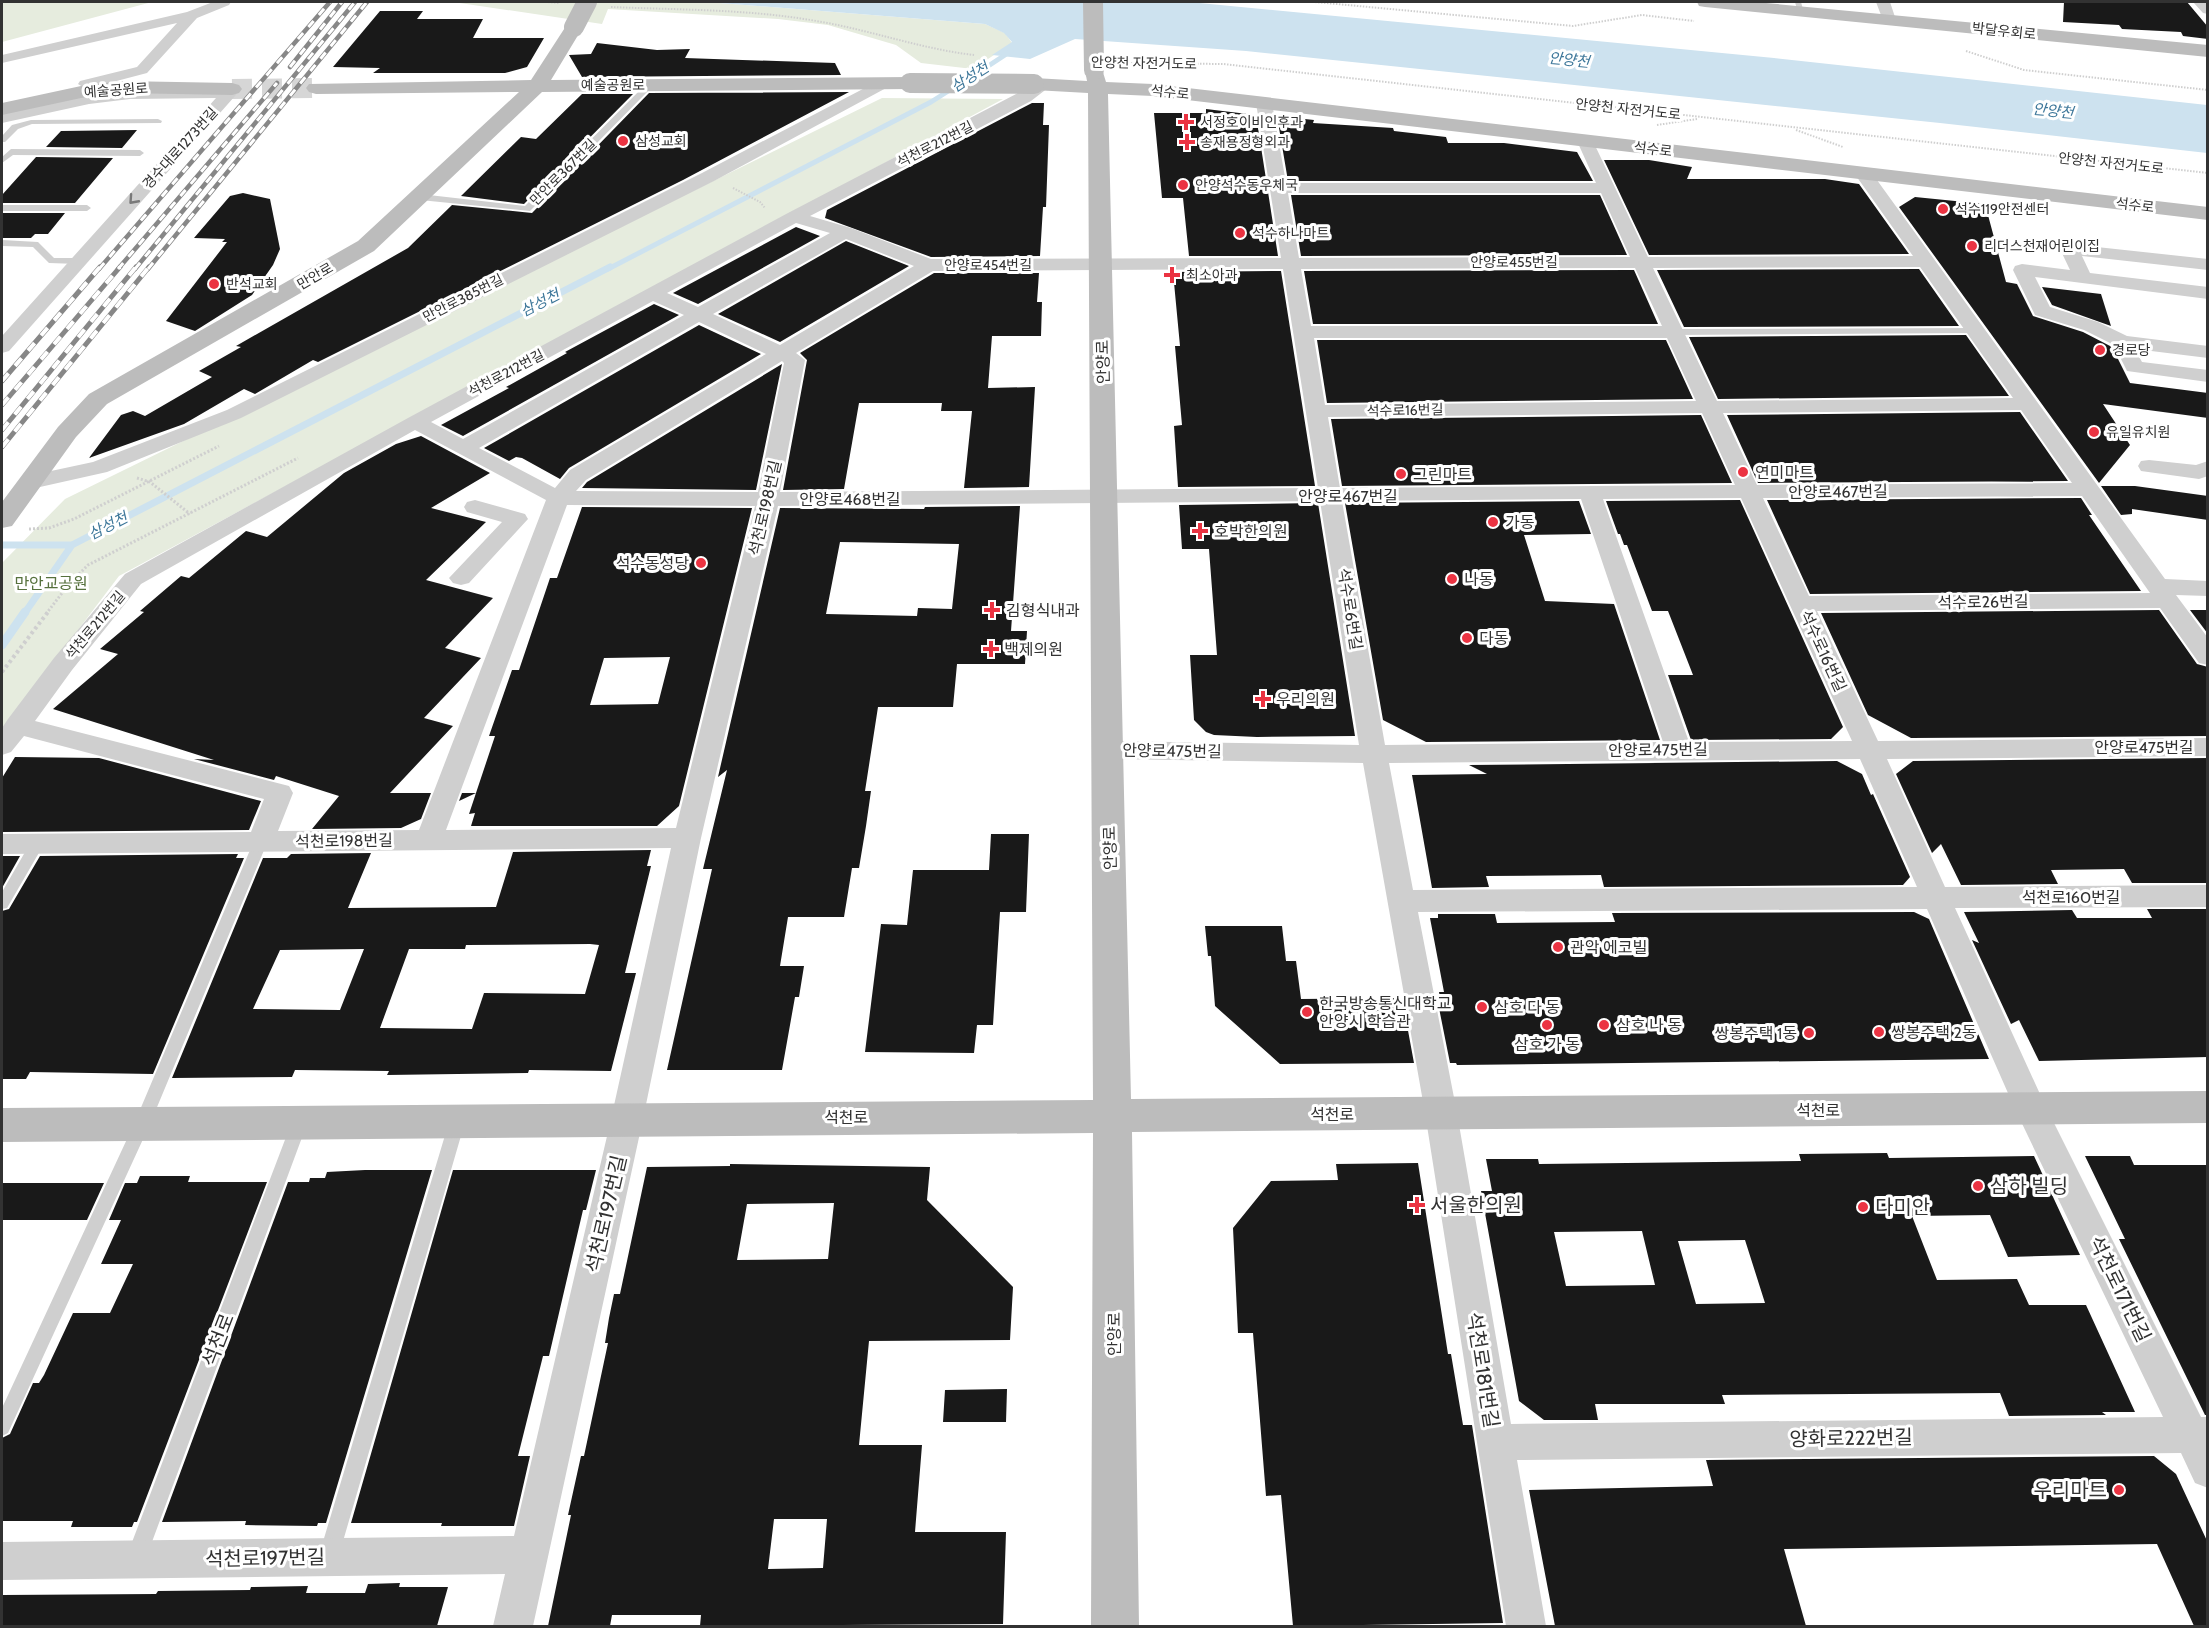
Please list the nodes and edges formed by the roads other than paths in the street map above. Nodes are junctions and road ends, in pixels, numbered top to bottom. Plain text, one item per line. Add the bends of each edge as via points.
1 (224, 2) edge
2 (1093, 2) edge
3 (1705, 2) edge
4 (1725, 2) edge
5 (1883, 2) edge
6 (2200, 2) edge
7 (594, 4) edge
8 (1800, 6) edge
9 (2208, 10) edge
10 (192, 15) junction
11 (1889, 20) junction
12 (2208, 51) edge
13 (2, 59) edge
14 (1100, 74) junction
15 (882, 84) junction
16 (1040, 84) junction
17 (538, 85) junction
18 (650, 85) junction
19 (316, 88) tunnel mouth
20 (232, 89) tunnel mouth
21 (1264, 103) junction
22 (2, 106) edge
23 (2, 118) edge
24 (158, 121) dead end
25 (2, 140) edge
26 (1585, 141) junction
27 (2, 149) edge
28 (11, 152) junction
29 (140, 153) dead end
30 (2, 161) edge
31 (1863, 174) junction
32 (1278, 188) junction
33 (1606, 188) junction
34 (420, 196) junction
35 (2, 208) edge
36 (87, 208) dead end
37 (2208, 214) edge
38 (794, 217) junction
39 (845, 232) junction
40 (2, 243) edge
41 (2129, 256) junction
42 (78, 261) junction
43 (1928, 261) junction
44 (1641, 262) junction
45 (2180, 262) junction
46 (1292, 263) junction
47 (1101, 265) junction
48 (2208, 265) edge
49 (929, 266) junction
50 (2083, 278) junction
51 (2144, 285) junction
52 (2202, 292) edge
53 (654, 294) junction
54 (700, 315) junction
55 (1974, 331) junction
56 (1303, 332) junction
57 (1674, 332) junction
58 (2122, 341) junction
59 (2, 347) edge
60 (2180, 349) junction
61 (2208, 352) edge
62 (781, 353) junction
63 (2200, 375) edge
64 (2027, 404) junction
65 (1708, 407) junction
66 (1317, 411) junction
67 (415, 422) junction
68 (463, 448) junction
69 (2149, 466) dead end
70 (2208, 467) edge
71 (31, 482) junction
72 (2086, 489) junction
73 (1590, 494) junction
74 (1749, 494) junction
75 (1332, 496) junction
76 (1106, 497) junction
77 (558, 498) junction
78 (768, 499) junction
79 (476, 507) dead end
80 (10, 522) edge
81 (461, 578) dead end
82 (2208, 589) edge
83 (2161, 593) junction
84 (1801, 604) junction
85 (2208, 657) edge
86 (17, 725) junction
87 (2, 746) edge
88 (2208, 747) edge
89 (1869, 749) junction
90 (1108, 750) junction
91 (1679, 750) junction
92 (1374, 754) junction
93 (687, 838) junction
94 (429, 840) junction
95 (260, 843) junction
96 (2, 844) edge
97 (38, 844) junction
98 (2208, 896) edge
99 (1934, 897) junction
100 (1400, 901) junction
101 (2, 904) edge
102 (2208, 1107) edge
103 (2031, 1108) junction
104 (1441, 1113) junction
105 (1113, 1115) junction
106 (627, 1119) junction
107 (457, 1120) junction
108 (300, 1122) junction
109 (142, 1124) junction
110 (2, 1125) edge
111 (2, 1427) edge
112 (2200, 1435) edge
113 (1495, 1442) junction
114 (2208, 1470) edge
115 (529, 1555) junction
116 (329, 1557) junction
117 (136, 1559) junction
118 (2, 1561) edge
119 (513, 1626) edge
120 (1115, 1626) edge
121 (1526, 1626) edge

1 - 10 street
2 - 14 street, 안양로, bridge
3 - 4 street, 박달우회로
4 - 8 street, 박달우회로
5 - 11 street
6 - 9 street
7 - 17 street, 만안로, bridge via 574,27
8 - 11 street, 박달우회로
10 - 13 street
10 - 22 street via 142,70
11 - 12 street, 박달우회로
14 - 16 street
14 - 21 street, 석수로 via 1154,90
14 - 47 street, 안양로
15 - 16 street, 예술공원로, bridge
15 - 18 street, 예술공원로
15 - 71 street, 만안로385번길 via 708,177 234,414 99,467
16 - 38 street, 석천로212번길 via 1025,98
17 - 18 street, 예술공원로
17 - 19 street, 예술공원로
17 - 34 street, 만안로
18 - 34 lane, 만안로367번길 via 527,209
20 - 22 street, 예술공원로 via 121,87
21 - 26 street, 석수로
21 - 32 street, 석수로6번길
23 -> 42 street, 경수대로1273번길 via 130,94 229,93
24 - 25 lane via 31,122 15,127
26 - 31 street, 석수로
26 - 33 street, 석수로16번길
27 - 28 lane
28 - 29 lane
28 - 30 lane
31 - 37 street, 석수로
31 - 43 street
32 - 33 street
32 - 46 street, 석수로6번길
33 - 44 street, 석수로16번길
34 - 71 street, 만안로 via 366,246 98,399 67,432
35 - 36 lane
38 - 39 street, 안양로454번길
38 - 53 street, 석천로212번길
39 - 49 street, 안양로454번길
39 - 54 street
40 - 42 lane via 34,244 52,261
41 - 45 street
41 - 50 street via 2070,249
41 - 51 street
42 - 59 street, 경수대로1273번길
43 - 44 street, 안양로455번길
43 - 55 street
44 - 46 street, 안양로455번길
44 - 57 street, 석수로16번길
45 - 48 street
45 - 52 street
46 - 47 street, 안양로455번길
46 - 56 street, 석수로6번길
47 - 49 street, 안양로454번길
47 - 76 street, 안양로
49 - 62 street
50 - 51 street
50 - 58 street via 2022,270 2042,311 2091,326
51 - 52 street
53 - 54 street
53 - 67 street, 석천로212번길
54 - 62 street
54 - 68 street
55 - 57 lane
55 - 64 street
56 - 57 street
56 - 66 street, 석수로6번길
57 - 65 street, 석수로16번길
58 - 60 street
58 - 63 street via 2134,367
60 - 61 street
60 - 63 street
62 - 77 street via 578,476
62 - 78 street, 석천로198번길 via 795,360
64 - 65 street
64 - 72 street
65 - 66 street, 석수로16번길
65 - 74 street, 석수로16번길
66 - 75 street, 석수로6번길
67 - 68 street, 안양로468번길
67 - 86 street, 석천로212번길 via 133,579
68 - 77 street, 안양로468번길
69 - 70 street via 2199,472
71 - 80 street, 만안로
72 - 74 street, 안양로467번길
72 - 83 street
73 - 74 street, 안양로467번길
73 - 75 street, 안양로467번길
73 - 91 street
74 - 84 street, 석수로16번길
75 - 76 street, 안양로467번길
75 - 92 street, 석수로6번길
76 - 78 street, 안양로468번길
76 - 90 street, 안양로
77 - 78 street, 안양로468번길
77 - 94 street
78 - 93 street, 석천로198번길
79 - 81 street via 517,519
82 - 83 street, 석수로26번길
83 - 84 street, 석수로26번길
83 - 85 street
84 - 89 street, 석수로16번길
86 - 87 street, 석천로212번길
86 - 95 street via 280,793
88 - 89 street, 안양로475번길
89 - 91 street, 안양로475번길
89 - 99 street, 석수로16번길
90 - 92 street, 안양로475번길
90 - 105 street, 안양로
91 - 92 street, 안양로475번길
92 - 100 street, 석수로6번길
93 - 94 street, 석천로198번길
93 - 106 street, 석천로198번길
94 - 95 street, 석천로198번길
95 - 97 street, 석천로198번길
95 - 109 lane
96 - 97 street, 석천로198번길
97 - 101 lane
98 - 99 street, 석천로160번길
99 - 100 street
99 - 103 street, 석수로16번길
100 - 104 street, 석수로6번길
102 - 103 street, 석천로
103 - 104 street, 석천로
103 - 112 street, 석천로171번길
104 - 105 street, 석천로
104 - 113 street, 석천로181번길
105 - 106 street, 석천로
105 - 120 street, 안양로
106 - 107 street, 석천로
106 - 115 street, 석천로197번길
107 - 108 street, 석천로
107 - 116 lane
108 - 109 street, 석천로
108 - 117 lane, 석천로
109 - 110 street, 석천로
109 - 111 lane
112 - 113 street, 양화로222번길
112 - 114 street, 석천로171번길
113 - 121 street, 석천로181번길
115 - 116 street, 석천로197번길
115 - 119 street, 석천로197번길
116 - 117 street, 석천로197번길
117 - 118 street, 석천로197번길

